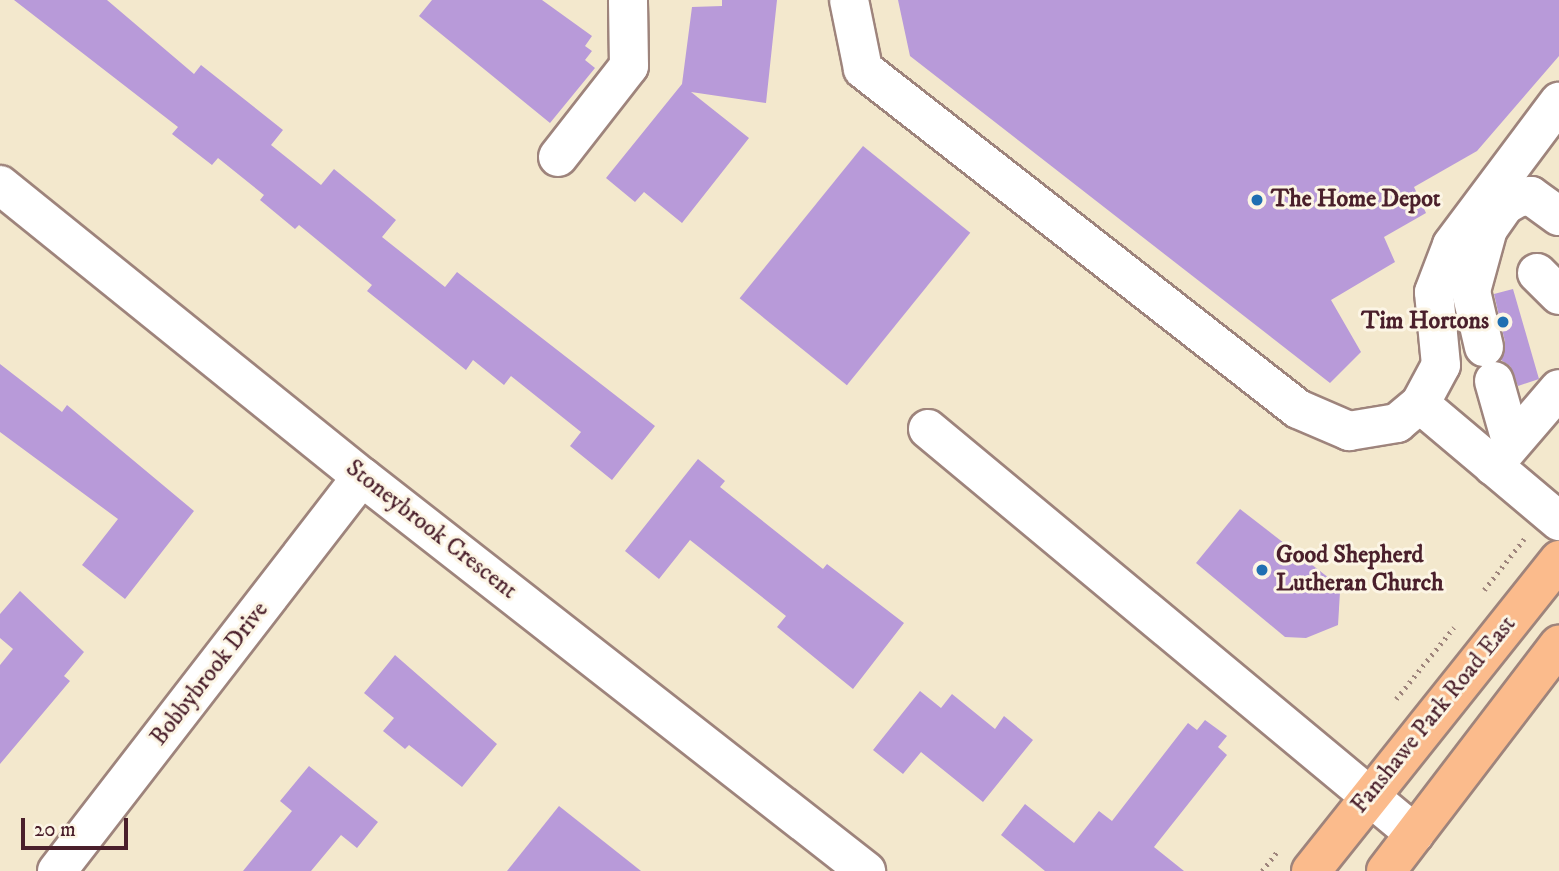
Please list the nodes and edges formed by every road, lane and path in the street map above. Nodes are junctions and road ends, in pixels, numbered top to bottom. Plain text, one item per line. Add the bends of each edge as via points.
1 (849, 0) edge
2 (623, 5) edge
3 (1559, 102) edge
4 (558, 157) dead end
5 (0, 185) edge
6 (1559, 216) edge
7 (1559, 389) edge
8 (1420, 404) junction
9 (928, 429) dead end
10 (1502, 453) junction
11 (362, 477) junction
12 (1559, 521) edge
13 (1559, 560) edge
14 (1559, 645) edge
15 (1368, 798) junction
16 (1415, 834) junction
17 (57, 871) edge
18 (866, 871) edge
19 (1311, 871) edge
20 (1386, 871) edge

1 - 8 street via 863,69 1298,409 1349,431 1396,423
2 - 4 street via 629,66
3 - 8 street via 1452,245 1434,292 1441,365
5 - 11 street, Stoneybrook Crescent
6 - 10 street via 1531,196 1505,205 1488,229 1471,291 1489,364
7 - 10 street
8 - 10 street
9 - 15 street
10 - 12 street
11 - 17 street, Bobbybrook Drive
11 - 18 street, Stoneybrook Crescent
13 - 15 main road, Fanshawe Park Road East
14 - 16 main road
15 - 16 street
15 - 19 main road, Fanshawe Park Road East
16 - 20 main road

